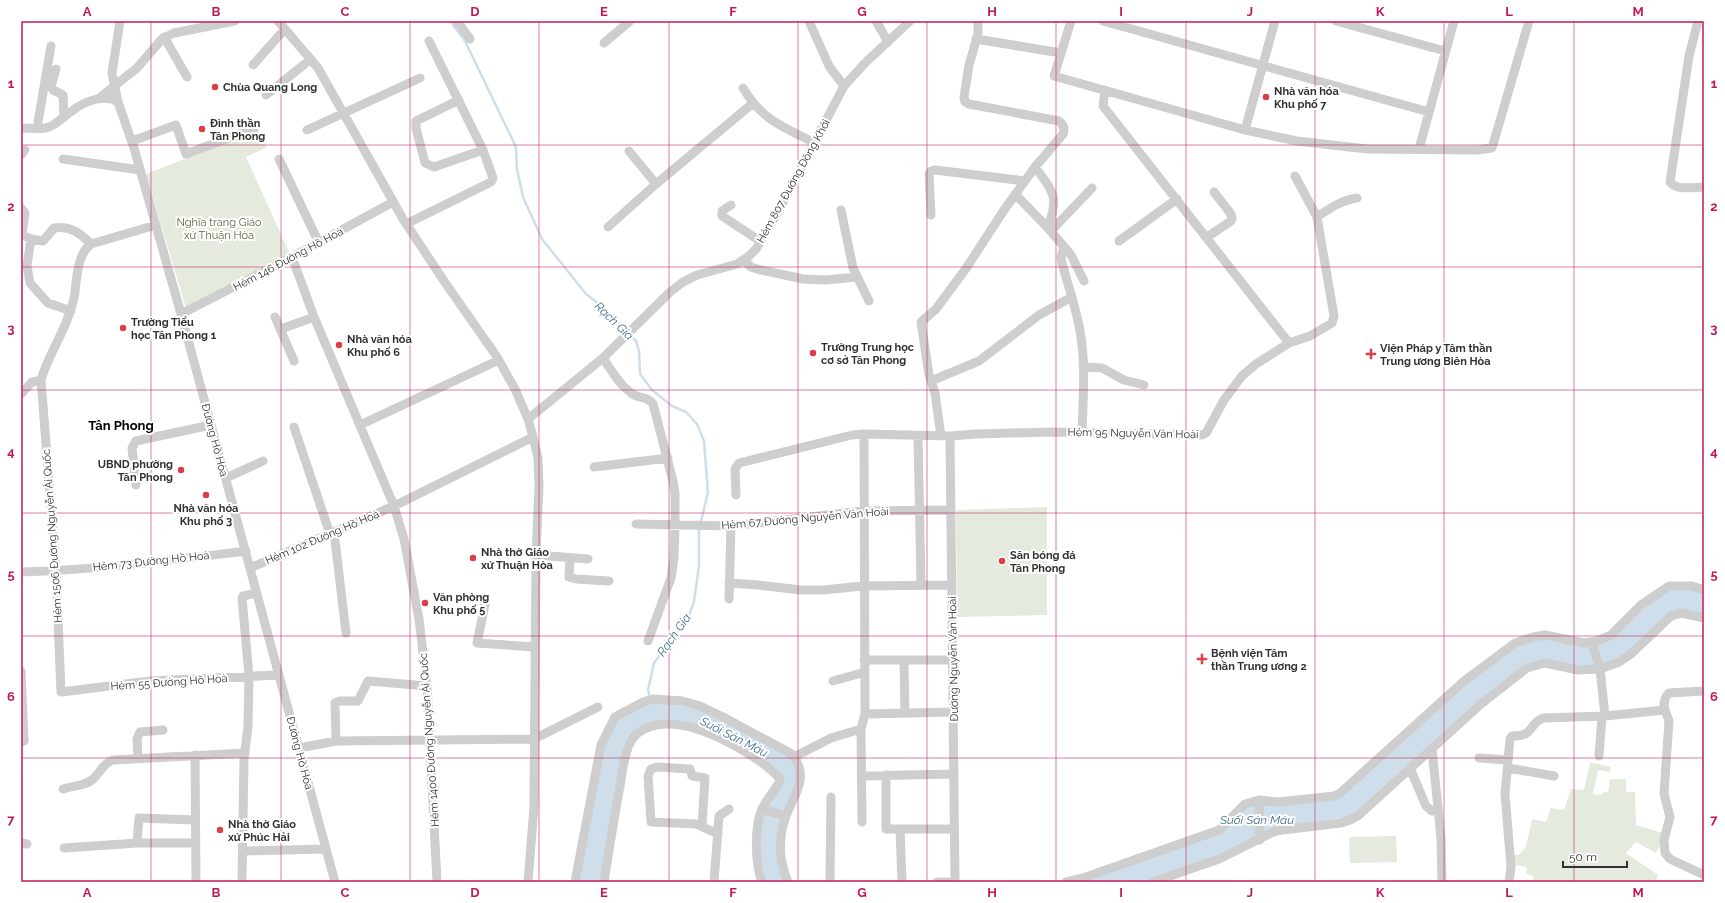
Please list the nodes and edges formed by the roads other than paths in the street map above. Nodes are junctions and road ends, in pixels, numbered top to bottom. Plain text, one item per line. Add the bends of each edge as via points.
1 (120, 21) edge
2 (235, 21) edge
3 (278, 21) edge
4 (457, 21) edge
5 (630, 21) edge
6 (809, 21) edge
7 (876, 21) edge
8 (910, 21) edge
9 (978, 21) edge
10 (1071, 21) edge
11 (1103, 21) edge
12 (1275, 21) edge
13 (1336, 21) edge
14 (1454, 21) edge
15 (1529, 21) edge
16 (1698, 21) edge
17 (286, 29) junction
18 (164, 36) junction
19 (470, 39) dead end
20 (976, 39) junction
21 (429, 41) dead end
22 (888, 42) junction
23 (604, 43) dead end
24 (51, 46) dead end
25 (1445, 51) junction
26 (1061, 53) junction
27 (311, 59) junction
28 (252, 65) dead end
29 (1263, 66) junction
30 (56, 69) dead end
31 (187, 78) dead end
32 (420, 78) dead end
33 (114, 86) junction
34 (844, 86) junction
35 (743, 88) dead end
36 (1105, 90) junction
37 (266, 95) dead end
38 (98, 98) junction
39 (459, 100) junction
40 (118, 102) junction
41 (752, 104) junction
42 (344, 112) junction
43 (1429, 112) junction
44 (64, 117) junction
45 (21, 128) edge
46 (37, 128) junction
47 (255, 128) dead end
48 (308, 130) dead end
49 (1244, 130) junction
50 (132, 141) junction
51 (815, 143) junction
52 (1419, 149) junction
53 (483, 150) junction
54 (629, 151) dead end
55 (279, 159) dead end
56 (63, 160) dead end
57 (1035, 167) junction
58 (140, 170) junction
59 (1295, 176) dead end
60 (1025, 181) junction
61 (656, 184) junction
62 (1704, 187) edge
63 (1092, 188) dead end
64 (1214, 192) dead end
65 (1015, 194) junction
66 (1357, 198) dead end
67 (1177, 199) junction
68 (393, 202) junction
69 (730, 206) dead end
70 (21, 208) edge
71 (841, 210) dead end
72 (931, 215) dead end
73 (1317, 216) junction
74 (406, 224) junction
75 (156, 225) junction
76 (608, 227) dead end
77 (1050, 230) junction
78 (1207, 237) junction
79 (30, 239) junction
80 (760, 241) junction
81 (1118, 241) dead end
82 (319, 243) junction
83 (91, 244) junction
84 (1064, 247) junction
85 (292, 257) junction
86 (743, 260) junction
87 (857, 277) junction
88 (1084, 281) dead end
89 (1072, 296) junction
90 (869, 302) dead end
91 (71, 311) junction
92 (181, 314) junction
93 (314, 317) junction
94 (275, 318) dead end
95 (281, 329) junction
96 (1289, 343) junction
97 (603, 358) junction
98 (499, 360) junction
99 (294, 361) dead end
100 (1083, 367) junction
101 (40, 380) junction
102 (931, 381) junction
103 (1144, 385) dead end
104 (21, 394) edge
105 (528, 419) junction
106 (211, 425) junction
107 (360, 425) junction
108 (294, 427) dead end
109 (1082, 432) junction
110 (864, 434) junction
111 (918, 436) junction
112 (946, 436) junction
113 (533, 437) junction
114 (668, 458) junction
115 (263, 461) dead end
116 (594, 467) dead end
117 (226, 478) junction
118 (136, 485) dead end
119 (736, 495) dead end
120 (394, 506) junction
121 (951, 510) junction
122 (919, 511) junction
123 (864, 512) junction
124 (636, 524) dead end
125 (675, 525) junction
126 (731, 526) junction
127 (332, 533) junction
128 (246, 551) junction
129 (536, 555) junction
130 (570, 558) junction
131 (588, 559) dead end
132 (250, 568) junction
133 (56, 571) junction
134 (21, 572) edge
135 (609, 581) dead end
136 (729, 583) junction
137 (921, 585) junction
138 (952, 585) junction
139 (863, 586) junction
140 (1704, 590) edge
141 (257, 593) junction
142 (486, 598) dead end
143 (729, 599) dead end
144 (1704, 618) edge
145 (346, 633) dead end
146 (648, 640) dead end
147 (1592, 643) junction
148 (535, 647) junction
149 (864, 660) junction
150 (904, 660) junction
151 (953, 660) junction
152 (1600, 669) junction
153 (21, 671) edge
154 (864, 672) junction
155 (278, 675) junction
156 (249, 676) junction
157 (833, 681) dead end
158 (427, 686) junction
159 (1704, 691) edge
160 (61, 692) joint
161 (598, 707) dead end
162 (1665, 710) junction
163 (953, 712) junction
164 (905, 713) junction
165 (865, 714) junction
166 (1603, 716) junction
167 (861, 729) junction
168 (163, 730) dead end
169 (534, 739) junction
170 (430, 740) junction
171 (22, 741) edge
172 (336, 741) junction
173 (299, 748) junction
174 (1432, 749) junction
175 (245, 753) junction
176 (195, 755) junction
177 (1599, 756) dead end
178 (794, 757) junction
179 (1479, 758) dead end
180 (138, 759) junction
181 (1508, 764) junction
182 (1410, 768) junction
183 (954, 774) junction
184 (886, 775) junction
185 (861, 776) junction
186 (1554, 776) dead end
187 (62, 789) dead end
188 (831, 797) dead end
189 (1260, 800) junction
190 (729, 809) dead end
191 (762, 809) junction
192 (1438, 811) junction
193 (786, 816) junction
194 (195, 820) junction
195 (862, 822) dead end
196 (702, 825) junction
197 (900, 829) junction
198 (954, 829) junction
199 (718, 834) junction
200 (1260, 840) junction
201 (137, 843) junction
202 (196, 843) junction
203 (64, 848) dead end
204 (326, 849) junction
205 (244, 852) junction
206 (1704, 875) edge
207 (1071, 881) edge
208 (196, 882) edge
209 (242, 882) edge
210 (336, 882) edge
211 (437, 882) edge
212 (528, 882) edge
213 (575, 882) edge
214 (604, 882) edge
215 (714, 882) edge
216 (762, 882) edge
217 (788, 882) edge
218 (830, 882) edge
219 (902, 882) edge
220 (937, 882) edge
221 (955, 882) edge
222 (1152, 882) edge
223 (1442, 882) edge
224 (1509, 882) edge

1 - 33 street, Đường Hồ Hòa via 112,74
2 - 18 street
3 - 17 street
4 - 19 street
5 - 23 street
6 - 34 street via 829,66
7 - 22 street
8 - 22 street, Hẻm 807 Đường Đồng Khởi
9 - 20 street
10 - 26 street
11 - 29 street
12 - 29 street
13 - 25 street
14 - 25 street
15 - 52 street via 1492,148
16 - 62 street via 1689,56 1670,182 1672,186 1679,188
17 - 27 street
17 - 28 street
18 - 31 street
18 - 33 street via 137,68
20 - 26 street
20 - 57 street via 969,65 965,102 1047,118 1063,124 1063,134
21 - 39 street
22 - 34 street, Hẻm 807 Đường Đồng Khởi via 865,62
24 - 46 street
25 - 43 street
26 - 36 street via 1054,76
27 - 37 street
27 - 42 street
29 - 43 street
29 - 49 street
30 - 44 street via 51,86 63,95
32 - 42 street
33 - 38 street
33 - 40 street, Đường Hồ Hòa
34 - 51 street, Hẻm 807 Đường Đồng Khởi
35 - 41 street
36 - 49 street
36 - 67 street via 1103,106
38 - 40 street
38 - 44 street via 74,109
39 - 53 street
39 - 53 street via 416,121 426,163 434,167
40 - 50 street, Đường Hồ Hòa
41 - 51 street via 771,120
41 - 61 street
42 - 48 street
42 - 68 street
43 - 52 street
44 - 46 street via 47,127
45 - 46 street
47 - 50 street via 186,154 176,125
49 - 52 street via 1314,144 1367,149
50 - 58 street, Đường Hồ Hòa
51 - 80 street, Hẻm 807 Đường Đồng Khởi
53 - 74 street via 492,173 491,182
54 - 61 street
55 - 82 street
56 - 58 street
57 - 60 street
57 - 77 street via 1052,191 1054,210
58 - 75 street, Đường Hồ Hòa
59 - 73 street
60 - 65 street
60 - 72 street via 931,171
61 - 76 street
63 - 77 street
64 - 78 street via 1232,218
65 - 77 street
65 - 102 street, Đường Nguyễn Văn Hoài via 936,309 920,322
66 - 73 street via 1337,204
67 - 78 street
67 - 81 street
68 - 74 street
68 - 82 street, Hẻm 146 Đường Hồ Hoà
69 - 80 street via 722,211 722,216
70 - 79 street via 25,213 21,234
71 - 87 street
73 - 96 street, Hẻm 95 Nguyễn Văn Hoài via 1334,320 1310,336
74 - 98 street
75 - 83 street
75 - 92 street, Đường Hồ Hòa
77 - 84 street
78 - 96 street
79 - 83 street via 43,241 52,229 63,227 74,230
79 - 91 street via 27,266 30,283 48,303
80 - 86 street, Hẻm 807 Đường Đồng Khởi via 756,249
82 - 85 street, Hẻm 146 Đường Hồ Hoà
83 - 91 street via 81,260
84 - 88 street via 1071,254
84 - 89 street via 1061,257
85 - 92 street, Hẻm 146 Đường Hồ Hoà
85 - 93 street, Hẻm 1400 Đường Nguyễn Ái Quốc
86 - 87 street via 757,270 802,280
86 - 97 street, Hẻm 807 Đường Đồng Khởi via 683,282
87 - 90 street
89 - 100 street via 1080,332
89 - 102 street via 1039,316 979,361
91 - 101 street
92 - 106 street, Đường Hồ Hòa
93 - 95 street
93 - 107 street, Hẻm 1400 Đường Nguyễn Ái Quốc
94 - 95 street
95 - 99 street
96 - 109 street, Hẻm 95 Nguyễn Văn Hoài via 1242,376 1224,400 1206,433 1202,435
97 - 105 street
97 - 114 street via 626,389 653,404
98 - 105 street
98 - 107 street
100 - 103 street via 1102,368 1124,380
100 - 109 street
101 - 104 street via 32,382
101 - 133 street, Hẻm 1506 Đường Nguyễn Ái Quốc
102 - 112 street, Đường Nguyễn Văn Hoài
105 - 113 street
106 - 117 street, Đường Hồ Hòa
106 - 118 street via 136,442 132,448
107 - 120 street, Hẻm 1400 Đường Nguyễn Ái Quốc
108 - 127 street
109 - 112 street, Hẻm 95 Nguyễn Văn Hoài
110 - 111 street, Hẻm 95 Nguyễn Văn Hoài
110 - 119 street, Hẻm 95 Nguyễn Văn Hoài via 739,463 735,469
110 - 123 street
111 - 112 street, Hẻm 95 Nguyễn Văn Hoài
111 - 122 street
112 - 121 street, Đường Nguyễn Văn Hoài
113 - 120 street, Hẻm 102 Đường Hồ Hoà
113 - 129 street via 540,486
114 - 116 street
114 - 125 street via 675,494
115 - 117 street
117 - 128 street, Đường Hồ Hòa
120 - 127 street, Hẻm 102 Đường Hồ Hoà
120 - 158 street, Hẻm 1400 Đường Nguyễn Ái Quốc via 407,553 419,619
121 - 122 street, Hẻm 67 Đường Nguyễn Văn Hoài
121 - 138 street, Đường Nguyễn Văn Hoài
122 - 123 street, Hẻm 67 Đường Nguyễn Văn Hoài
122 - 137 street
123 - 126 street, Hẻm 67 Đường Nguyễn Văn Hoài
123 - 139 street
124 - 125 street, Hẻm 67 Đường Nguyễn Văn Hoài
125 - 126 street, Hẻm 67 Đường Nguyễn Văn Hoài
125 - 146 street via 671,578
126 - 136 street
127 - 132 street, Hẻm 102 Đường Hồ Hoà
127 - 145 street
128 - 132 street, Đường Hồ Hòa
128 - 133 street, Hẻm 73 Đường Hồ Hoà
129 - 130 street
129 - 148 street
130 - 131 street
130 - 135 street via 568,574 572,579
132 - 141 street, Đường Hồ Hòa
133 - 134 street, Hẻm 73 Đường Hồ Hoà
133 - 160 street, Hẻm 1506 Đường Nguyễn Ái Quốc
136 - 139 street via 800,590
136 - 143 street
137 - 138 street
137 - 139 street
138 - 151 street, Đường Nguyễn Văn Hoài
139 - 149 street
140 - 147 street via 1682,585 1669,586 1641,605 1611,635
141 - 155 street, Đường Hồ Hòa
141 - 156 street via 242,598
142 - 148 street via 477,643
144 - 152 street via 1682,613 1671,616 1631,654
147 - 152 street
147 - 189 street via 1584,644 1545,636 1516,643 1464,681 1343,792 1334,796 1278,802
148 - 169 street
149 - 150 street
149 - 154 street
150 - 151 street
150 - 164 street
151 - 163 street, Đường Nguyễn Văn Hoài
152 - 166 street
152 - 174 street via 1578,670 1545,663 1527,668 1481,704
153 - 171 street
154 - 157 street
154 - 165 street
155 - 156 street, Hẻm 55 Đường Hồ Hoà
155 - 173 street, Đường Hồ Hòa
156 - 160 street, Hẻm 55 Đường Hồ Hoà via 150,681
156 - 175 street
158 - 170 street, Hẻm 1400 Đường Nguyễn Ái Quốc
158 - 172 street via 368,681 358,700 335,703
159 - 162 street via 1669,693 1663,704
161 - 169 street
162 - 166 street
162 - 206 street via 1669,720 1664,794 1670,817 1663,846 1670,860
163 - 164 street
163 - 183 street, Đường Nguyễn Văn Hoài
164 - 165 street
165 - 167 street
166 - 177 street
166 - 181 street via 1538,720 1528,732 1512,736
167 - 178 street via 831,738
167 - 185 street
168 - 180 street via 140,732
169 - 170 street
169 - 212 street via 534,807
170 - 172 street
170 - 211 street, Hẻm 1400 Đường Nguyễn Ái Quốc
172 - 173 street
173 - 204 street, Đường Hồ Hòa
174 - 182 street
174 - 192 street
175 - 176 street
175 - 205 street
176 - 180 street
176 - 194 street
178 - 193 street via 798,761 800,783
178 - 213 street via 700,706 682,701 653,699 643,702 615,718 601,745
179 - 181 street
180 - 187 street via 110,761 88,782
181 - 186 street
181 - 224 street via 1505,794 1511,867
182 - 192 street via 1426,806 1432,811
182 - 200 street via 1359,815 1350,820 1282,830
183 - 184 street
183 - 198 street, Đường Nguyễn Văn Hoài
184 - 185 street
184 - 197 street via 886,830
185 - 195 street
188 - 218 street
189 - 200 street
189 - 207 street via 1244,804 1216,831
190 - 199 street via 720,815
191 - 193 street
191 - 214 street via 780,779 752,756 694,727 657,725 646,728 630,743 626,754
191 - 216 street via 757,844 757,861
192 - 223 street
193 - 217 street via 780,844
194 - 201 street via 139,818
194 - 202 street
196 - 196 street via 650,822 648,776 651,770 657,767 690,769 692,776 705,778
196 - 199 street
197 - 198 street
197 - 219 street
198 - 221 street, Đường Nguyễn Văn Hoài
199 - 215 street
200 - 222 street via 1219,859
201 - 202 street
201 - 203 street
202 - 208 street
204 - 205 street
204 - 210 street, Đường Hồ Hòa
205 - 209 street
220 - 221 street

